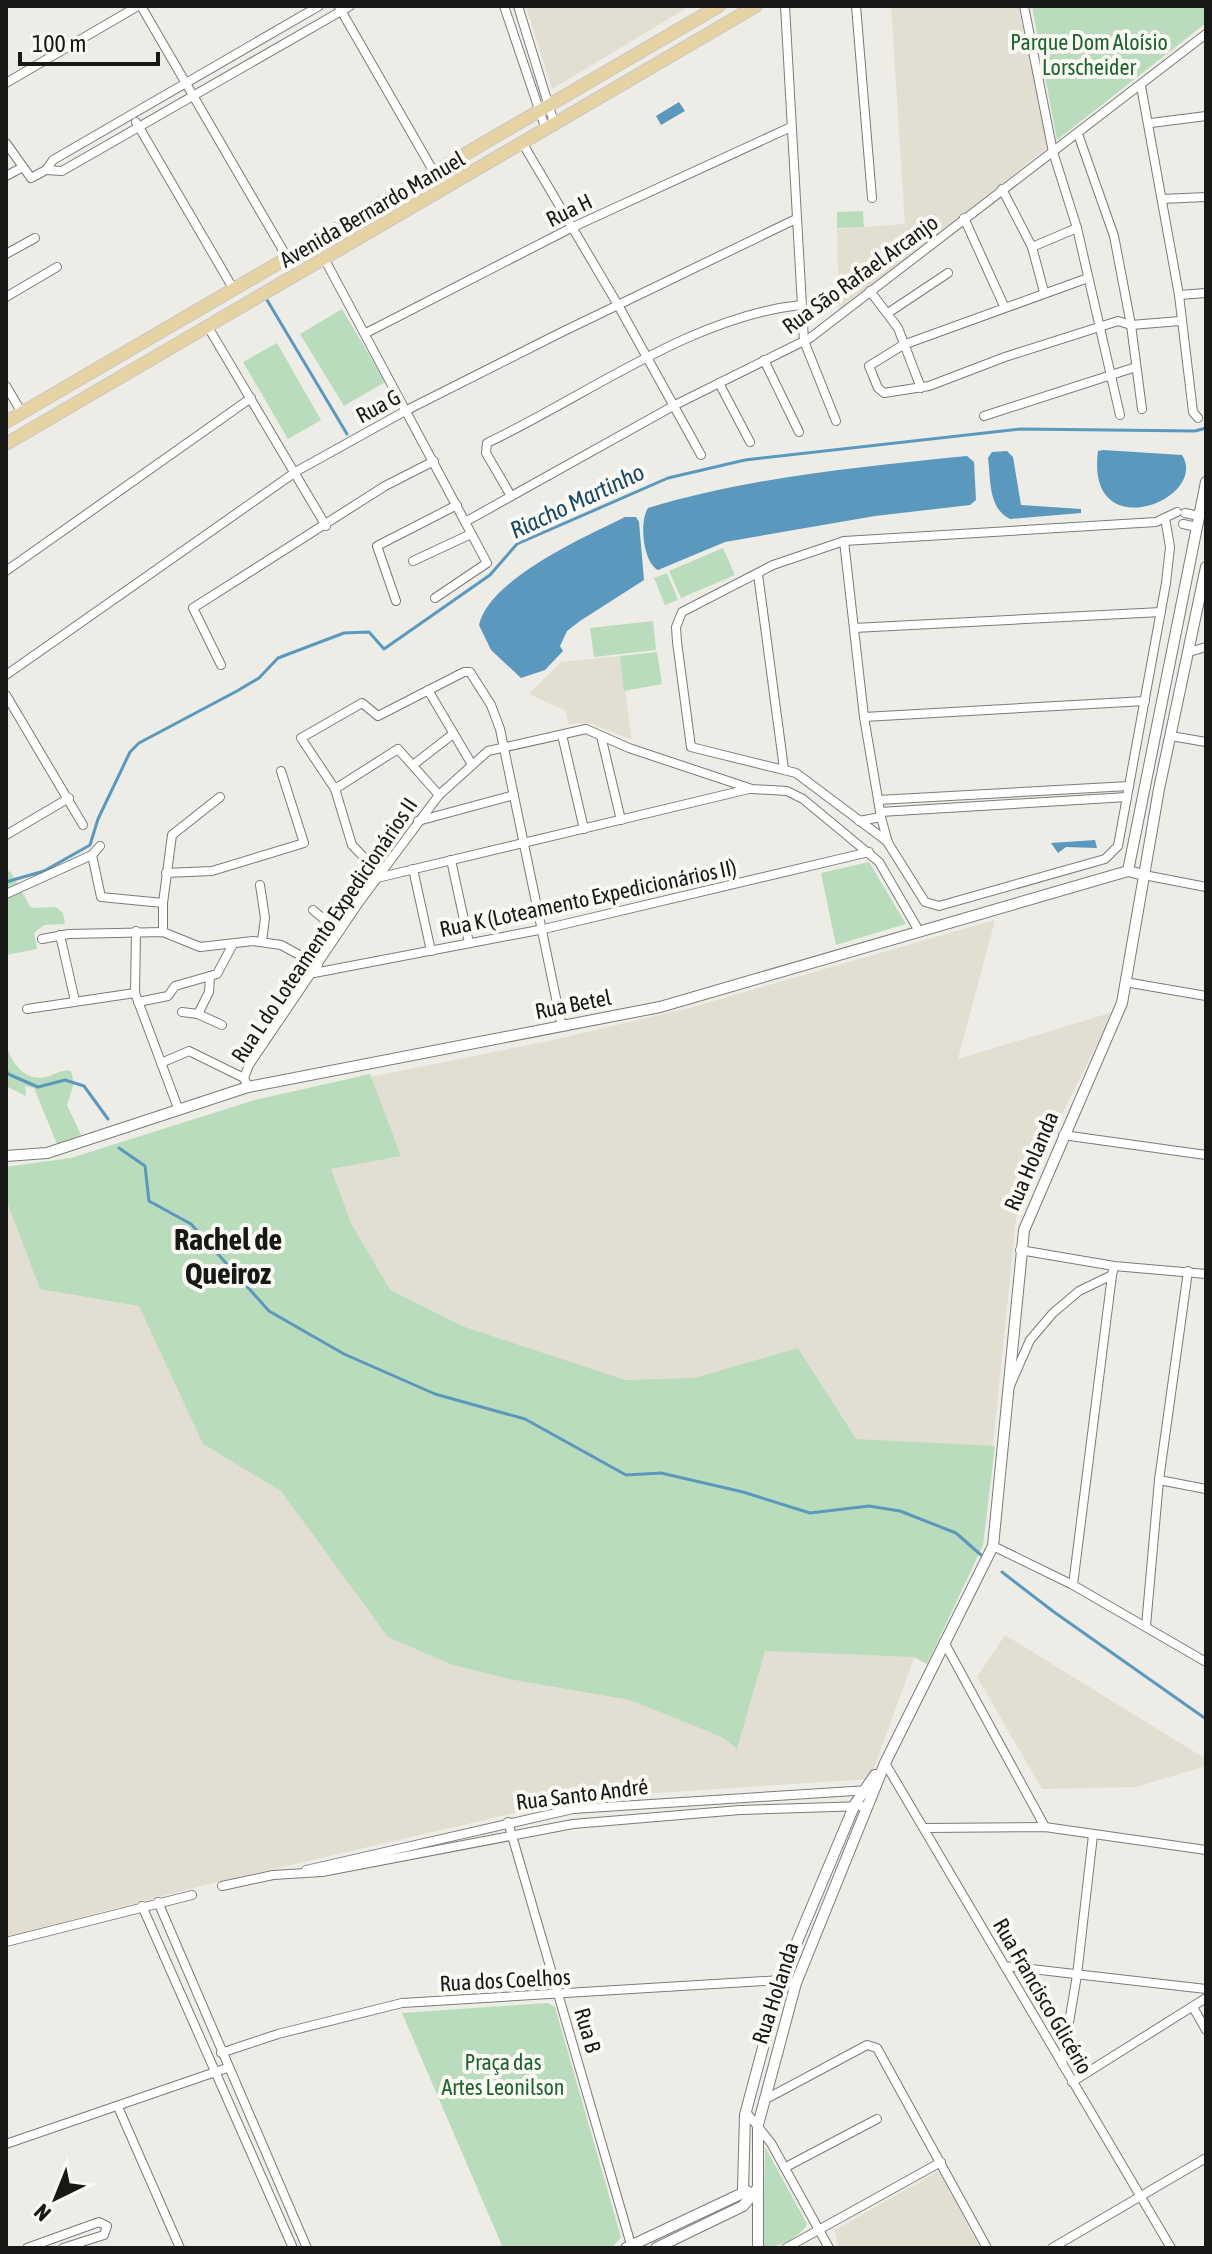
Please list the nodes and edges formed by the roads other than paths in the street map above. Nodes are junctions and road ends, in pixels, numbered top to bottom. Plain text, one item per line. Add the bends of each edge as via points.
1 (140, 6) edge
2 (319, 6) edge
3 (504, 6) edge
4 (518, 6) edge
5 (719, 6) edge
6 (756, 6) edge
7 (785, 6) edge
8 (856, 6) edge
9 (1024, 6) edge
10 (343, 8) edge
11 (1206, 34) edge
12 (187, 82) junction
13 (6, 83) edge
14 (1141, 86) junction
15 (194, 94) junction
16 (544, 110) junction
17 (132, 116) junction
18 (1206, 116) edge
19 (1151, 123) junction
20 (138, 125) junction
21 (791, 127) junction
22 (550, 128) junction
23 (1078, 134) junction
24 (6, 143) edge
25 (523, 144) junction
26 (1053, 152) junction
27 (21, 168) junction
28 (46, 170) junction
29 (435, 174) junction
30 (6, 176) edge
31 (1002, 189) junction
32 (1206, 197) edge
33 (872, 198) dead end
34 (1162, 199) junction
35 (964, 218) junction
36 (796, 219) junction
37 (571, 228) junction
38 (1077, 228) junction
39 (35, 238) dead end
40 (1032, 247) junction
41 (6, 254) edge
42 (288, 259) junction
43 (325, 260) junction
44 (57, 267) dead end
45 (948, 273) dead end
46 (1088, 278) junction
47 (234, 290) junction
48 (870, 291) junction
49 (1044, 292) junction
50 (1206, 293) edge
51 (1179, 295) junction
52 (6, 297) edge
53 (618, 305) junction
54 (801, 305) junction
55 (1004, 306) junction
56 (888, 313) junction
57 (1180, 321) junction
58 (1131, 325) junction
59 (1097, 326) junction
60 (208, 327) junction
61 (366, 333) junction
62 (804, 341) junction
63 (903, 345) junction
64 (649, 358) junction
65 (764, 360) junction
66 (1136, 367) junction
67 (1111, 376) junction
68 (719, 383) junction
69 (6, 386) edge
70 (921, 388) junction
71 (251, 398) junction
72 (675, 405) junction
73 (1142, 409) dead end
74 (407, 410) junction
75 (22, 413) junction
76 (1120, 415) dead end
77 (984, 416) dead end
78 (1198, 418) dead end
79 (836, 421) dead end
80 (6, 422) edge
81 (799, 432) dead end
82 (750, 442) dead end
83 (6, 444) edge
84 (701, 455) dead end
85 (434, 461) junction
86 (297, 471) junction
87 (1206, 482) edge
88 (511, 496) junction
89 (457, 505) junction
90 (1199, 516) junction
91 (1165, 518) junction
92 (465, 522) junction
93 (326, 526) junction
94 (1197, 527) junction
95 (471, 534) junction
96 (844, 541) junction
97 (413, 561) dead end
98 (1206, 567) edge
99 (6, 571) edge
100 (758, 574) junction
101 (435, 598) dead end
102 (396, 601) dead end
103 (1161, 612) junction
104 (854, 628) junction
105 (1206, 647) edge
106 (1189, 652) junction
107 (221, 665) dead end
108 (6, 675) edge
109 (428, 690) junction
110 (6, 695) edge
111 (1145, 701) junction
112 (864, 717) junction
113 (453, 734) junction
114 (562, 735) junction
115 (601, 736) junction
116 (1171, 736) junction
117 (1206, 742) edge
118 (502, 749) junction
119 (471, 763) junction
120 (413, 765) junction
121 (784, 769) junction
122 (281, 771) dead end
123 (1129, 786) junction
124 (335, 789) junction
125 (752, 789) junction
126 (439, 795) junction
127 (514, 795) junction
128 (220, 797) dead end
129 (1127, 797) junction
130 (69, 798) junction
131 (878, 800) junction
132 (880, 814) junction
133 (621, 820) junction
134 (859, 821) junction
135 (416, 822) junction
136 (83, 825) dead end
137 (584, 829) junction
138 (6, 835) edge
139 (524, 843) junction
140 (888, 843) junction
141 (100, 846) dead end
142 (869, 852) junction
143 (92, 855) junction
144 (451, 860) junction
145 (413, 869) junction
146 (1128, 871) junction
147 (166, 873) junction
148 (1144, 875) junction
149 (378, 876) junction
150 (260, 885) dead end
151 (1206, 887) edge
152 (6, 894) edge
153 (163, 903) junction
154 (313, 910) dead end
155 (544, 929) junction
156 (136, 931) junction
157 (919, 931) junction
158 (163, 932) junction
159 (339, 932) junction
160 (60, 935) junction
161 (42, 939) dead end
162 (262, 941) junction
163 (469, 943) junction
164 (233, 944) junction
165 (431, 951) junction
166 (316, 969) junction
167 (210, 976) junction
168 (1125, 982) junction
169 (1206, 996) edge
170 (136, 997) junction
171 (75, 1001) junction
172 (27, 1009) dead end
173 (182, 1012) dead end
174 (198, 1014) junction
175 (222, 1025) dead end
176 (562, 1027) junction
177 (161, 1063) junction
178 (246, 1083) junction
179 (178, 1108) junction
180 (1062, 1135) junction
181 (1206, 1155) edge
182 (6, 1156) edge
183 (1020, 1250) junction
184 (1113, 1270) junction
185 (1188, 1271) junction
186 (1206, 1274) edge
187 (1008, 1391) junction
188 (1159, 1480) junction
189 (1206, 1489) edge
190 (993, 1546) junction
191 (1073, 1585) junction
192 (1146, 1626) junction
193 (943, 1642) junction
194 (1206, 1662) edge
195 (885, 1763) junction
196 (868, 1790) junction
197 (860, 1805) junction
198 (508, 1822) junction
199 (1045, 1827) junction
200 (925, 1828) junction
201 (1093, 1835) junction
202 (511, 1836) junction
203 (1206, 1850) edge
204 (302, 1871) junction
205 (222, 1886) dead end
206 (192, 1895) dead end
207 (158, 1902) junction
208 (142, 1906) junction
209 (6, 1942) edge
210 (1005, 1966) junction
211 (1077, 1975) junction
212 (781, 1980) junction
213 (796, 1983) junction
214 (1206, 1989) edge
215 (559, 1996) junction
216 (1206, 1998) edge
217 (1194, 2009) junction
218 (1206, 2030) edge
219 (221, 2053) junction
220 (1062, 2065) junction
221 (227, 2068) junction
222 (216, 2073) junction
223 (1072, 2082) junction
224 (763, 2101) junction
225 (118, 2107) junction
226 (746, 2112) junction
227 (877, 2119) dead end
228 (758, 2125) junction
229 (6, 2144) edge
230 (1206, 2158) edge
231 (941, 2162) junction
232 (786, 2167) junction
233 (753, 2193) junction
234 (1141, 2197) junction
235 (819, 2230) junction
236 (630, 2247) edge
237 (27, 2248) edge
238 (63, 2248) edge
239 (180, 2248) edge
240 (293, 2248) edge
241 (307, 2248) edge
242 (656, 2248) edge
243 (758, 2248) edge
244 (786, 2248) edge
245 (829, 2248) edge
246 (987, 2248) edge
247 (1052, 2248) edge
248 (1171, 2248) edge

1 - 12 street
1 - 13 street
2 - 12 street
3 - 16 street
4 - 16 street
5 - 16 main road, Avenida Bernardo Manuel
6 - 22 main road, Avenida Bernardo Manuel
7 - 21 street
8 - 33 street
9 - 26 street
10 - 15 street
10 - 29 street
11 - 14 street, Rua São Rafael Arcanjo
12 - 15 street
12 - 17 street
14 - 19 street
14 - 23 street, Rua São Rafael Arcanjo
15 - 20 street
15 - 42 street
16 - 22 street
16 - 29 main road, Avenida Bernardo Manuel
17 - 20 street
17 - 28 street via 53,160
18 - 19 street
19 - 34 street
20 - 28 street via 62,171
20 - 47 street
21 - 36 street
21 - 37 street, Rua H
22 - 25 main road, Avenida Bernardo Manuel
23 - 26 street, Rua São Rafael Arcanjo
23 - 58 street via 1114,236
24 - 27 street
25 - 37 street
25 - 43 main road, Avenida Bernardo Manuel
26 - 31 street, Rua São Rafael Arcanjo
26 - 38 street
27 - 28 street via 29,178
27 - 30 street
29 - 42 main road, Avenida Bernardo Manuel
31 - 35 street, Rua São Rafael Arcanjo
31 - 40 street
32 - 34 street
34 - 51 street
35 - 48 street, Rua São Rafael Arcanjo
35 - 55 street
36 - 53 street, Rua G
36 - 54 street
37 - 53 street
37 - 61 street, Rua H
38 - 40 street
38 - 46 street
39 - 41 street
40 - 49 street
42 - 47 main road, Avenida Bernardo Manuel
43 - 60 main road, Avenida Bernardo Manuel
43 - 61 street
44 - 52 street
45 - 56 street
46 - 49 street
46 - 59 street
47 - 75 main road, Avenida Bernardo Manuel
48 - 56 street
48 - 62 street, Rua São Rafael Arcanjo
49 - 55 street
50 - 51 street
51 - 57 street
53 - 64 street
53 - 74 street, Rua G
54 - 62 street
54 - 64 street via 745,316
55 - 63 street
56 - 63 street
57 - 58 street
57 - 78 street
58 - 59 street via 1118,321
58 - 66 street
59 - 67 street
59 - 70 street
60 - 71 street
60 - 83 main road, Avenida Bernardo Manuel
61 - 74 street
62 - 65 street, Rua São Rafael Arcanjo
62 - 79 street
63 - 70 street
63 - 70 street via 869,366 878,388 884,393
64 - 72 street
64 - 88 street via 487,443 486,453
65 - 68 street, Rua São Rafael Arcanjo
65 - 81 street
66 - 67 street
66 - 73 street
67 - 76 street
67 - 77 street
68 - 72 street, Rua São Rafael Arcanjo
68 - 82 street
69 - 75 street
71 - 86 street
71 - 99 street
72 - 84 street
72 - 88 street, Rua São Rafael Arcanjo
74 - 85 street
74 - 86 street, Rua G
75 - 80 main road, Avenida Bernardo Manuel
85 - 89 street
85 - 93 street
86 - 93 street
86 - 108 street, Rua G
87 - 90 street
88 - 92 street, Rua São Rafael Arcanjo
89 - 92 street
89 - 102 street via 377,546
90 - 91 street via 1181,512
90 - 94 street
91 - 94 street
91 - 96 street
91 - 103 street via 1170,547
92 - 95 street
93 - 107 street via 193,608
94 - 146 street
95 - 97 street
95 - 101 street via 487,565
96 - 100 street
96 - 104 street
98 - 106 street, Rua Holanda
100 - 121 street
100 - 121 street via 682,612 678,620 687,729 696,750
103 - 104 street
103 - 111 street
104 - 112 street
105 - 106 street
106 - 116 street, Rua Holanda
109 - 113 street
109 - 118 street via 464,672 475,676 495,712
109 - 124 street via 378,716 362,703 301,738
110 - 130 street
111 - 112 street
111 - 123 street
112 - 131 street
113 - 119 street
113 - 120 street
114 - 115 street, Rua L do Loteamento Expedicionários II via 586,729
114 - 118 street, Rua L do Loteamento Expedicionários II
114 - 137 street
115 - 125 street, Rua L do Loteamento Expedicionários II
115 - 133 street
116 - 117 street
116 - 148 street, Rua Holanda
118 - 119 street, Rua L do Loteamento Expedicionários II
118 - 127 street
119 - 126 street, Rua L do Loteamento Expedicionários II
120 - 124 street via 398,749
120 - 126 street
121 - 134 street via 811,781
122 - 147 street via 304,843 212,871
123 - 129 street
123 - 131 street
124 - 149 street via 352,845
125 - 133 street
125 - 142 street, Rua L do Loteamento Expedicionários II via 797,796
126 - 135 street, Rua L do Loteamento Expedicionários II
127 - 135 street
127 - 139 street
128 - 147 street via 172,835
129 - 132 street
129 - 140 street via 1118,846 1105,859 939,906 925,902
130 - 136 street
130 - 138 street
131 - 132 street
132 - 134 street
132 - 140 street
133 - 137 street
134 - 140 street
135 - 149 street, Rua L do Loteamento Expedicionários II
137 - 139 street
139 - 144 street
139 - 155 street
141 - 143 street
142 - 155 street, Rua K (Loteamento Expedicionários II)
142 - 157 street, Rua L do Loteamento Expedicionários II
143 - 152 street
143 - 153 street via 98,893 105,898
144 - 145 street
144 - 163 street
145 - 149 street
145 - 165 street
146 - 148 street
146 - 157 street, Rua Betel
147 - 153 street
148 - 151 street
148 - 168 street, Rua Holanda
149 - 159 street, Rua L do Loteamento Expedicionários II
150 - 162 street
153 - 158 street
154 - 159 street
155 - 163 street, Rua K (Loteamento Expedicionários II)
155 - 176 street
156 - 158 street
156 - 160 street
156 - 170 street
157 - 176 street, Rua Betel via 660,1007
158 - 164 street via 200,947
159 - 166 street, Rua L do Loteamento Expedicionários II
160 - 161 street
160 - 171 street
162 - 164 street
162 - 166 street via 295,951
163 - 165 street, Rua K (Loteamento Expedicionários II)
164 - 167 street via 223,967
165 - 166 street, Rua K (Loteamento Expedicionários II)
166 - 178 street, Rua L do Loteamento Expedicionários II via 249,1065
167 - 170 street via 175,986 164,998
167 - 174 street
168 - 169 street
168 - 180 street, Rua Holanda via 1114,1028
170 - 171 street
170 - 177 street
171 - 172 street
173 - 174 street
174 - 175 street
176 - 178 street, Rua Betel
177 - 178 street via 189,1051
177 - 179 street
178 - 179 street, Rua Betel
179 - 182 street, Rua Betel via 47,1153
180 - 181 street
180 - 183 street, Rua Holanda via 1029,1212
183 - 184 street
183 - 187 street, Rua Holanda
184 - 185 street
184 - 187 street via 1044,1322 1030,1340
184 - 191 street
185 - 186 street
185 - 188 street
187 - 190 street, Rua Holanda
188 - 189 street
188 - 192 street
190 - 191 street
190 - 193 street, Rua Holanda
191 - 192 street
192 - 194 street
193 - 195 street, Rua Holanda
193 - 199 street
195 - 196 street, Rua Holanda
195 - 200 street, Rua Francisco Glicério
196 - 197 street, Rua Holanda
196 - 198 street, Rua Santo André via 629,1804
197 - 202 street, Rua Santo André via 634,1817
197 - 212 street, Rua Holanda
197 - 213 street, Rua Holanda
198 - 202 street, Rua B
198 - 204 street, Rua Santo André
199 - 200 street
199 - 201 street
200 - 210 street, Rua Francisco Glicério
201 - 203 street
201 - 211 street
202 - 204 street, Rua Santo André via 322,1872
202 - 215 street, Rua B
204 - 205 street, Rua Santo André
206 - 207 street
207 - 208 street
207 - 219 street
208 - 209 street
208 - 222 street
210 - 211 street
210 - 220 street, Rua Francisco Glicério
211 - 214 street
211 - 220 street
212 - 213 street, Rua dos Coelhos
212 - 215 street, Rua dos Coelhos
212 - 226 street, Rua Holanda
213 - 224 street, Rua Holanda
215 - 219 street, Rua dos Coelhos via 402,2003
215 - 236 street, Rua B
216 - 217 street
217 - 218 street
217 - 223 street
219 - 221 street
220 - 223 street, Rua Francisco Glicério
221 - 222 street
221 - 241 street
222 - 225 street
222 - 240 street
223 - 234 street, Rua Francisco Glicério
224 - 228 street, Rua Holanda
224 - 231 street via 867,2045 875,2047
225 - 229 street
225 - 239 street
226 - 228 street
226 - 233 street, Rua Holanda
227 - 232 street
228 - 232 street
228 - 233 street, Rua Holanda
230 - 234 street
231 - 235 street
231 - 246 street
232 - 235 street
233 - 236 street
233 - 242 street via 743,2206
233 - 243 street, Rua Holanda
234 - 247 street
234 - 248 street, Rua Francisco Glicério
235 - 244 street
235 - 245 street
237 - 238 street via 99,2222 107,2226 104,2235

